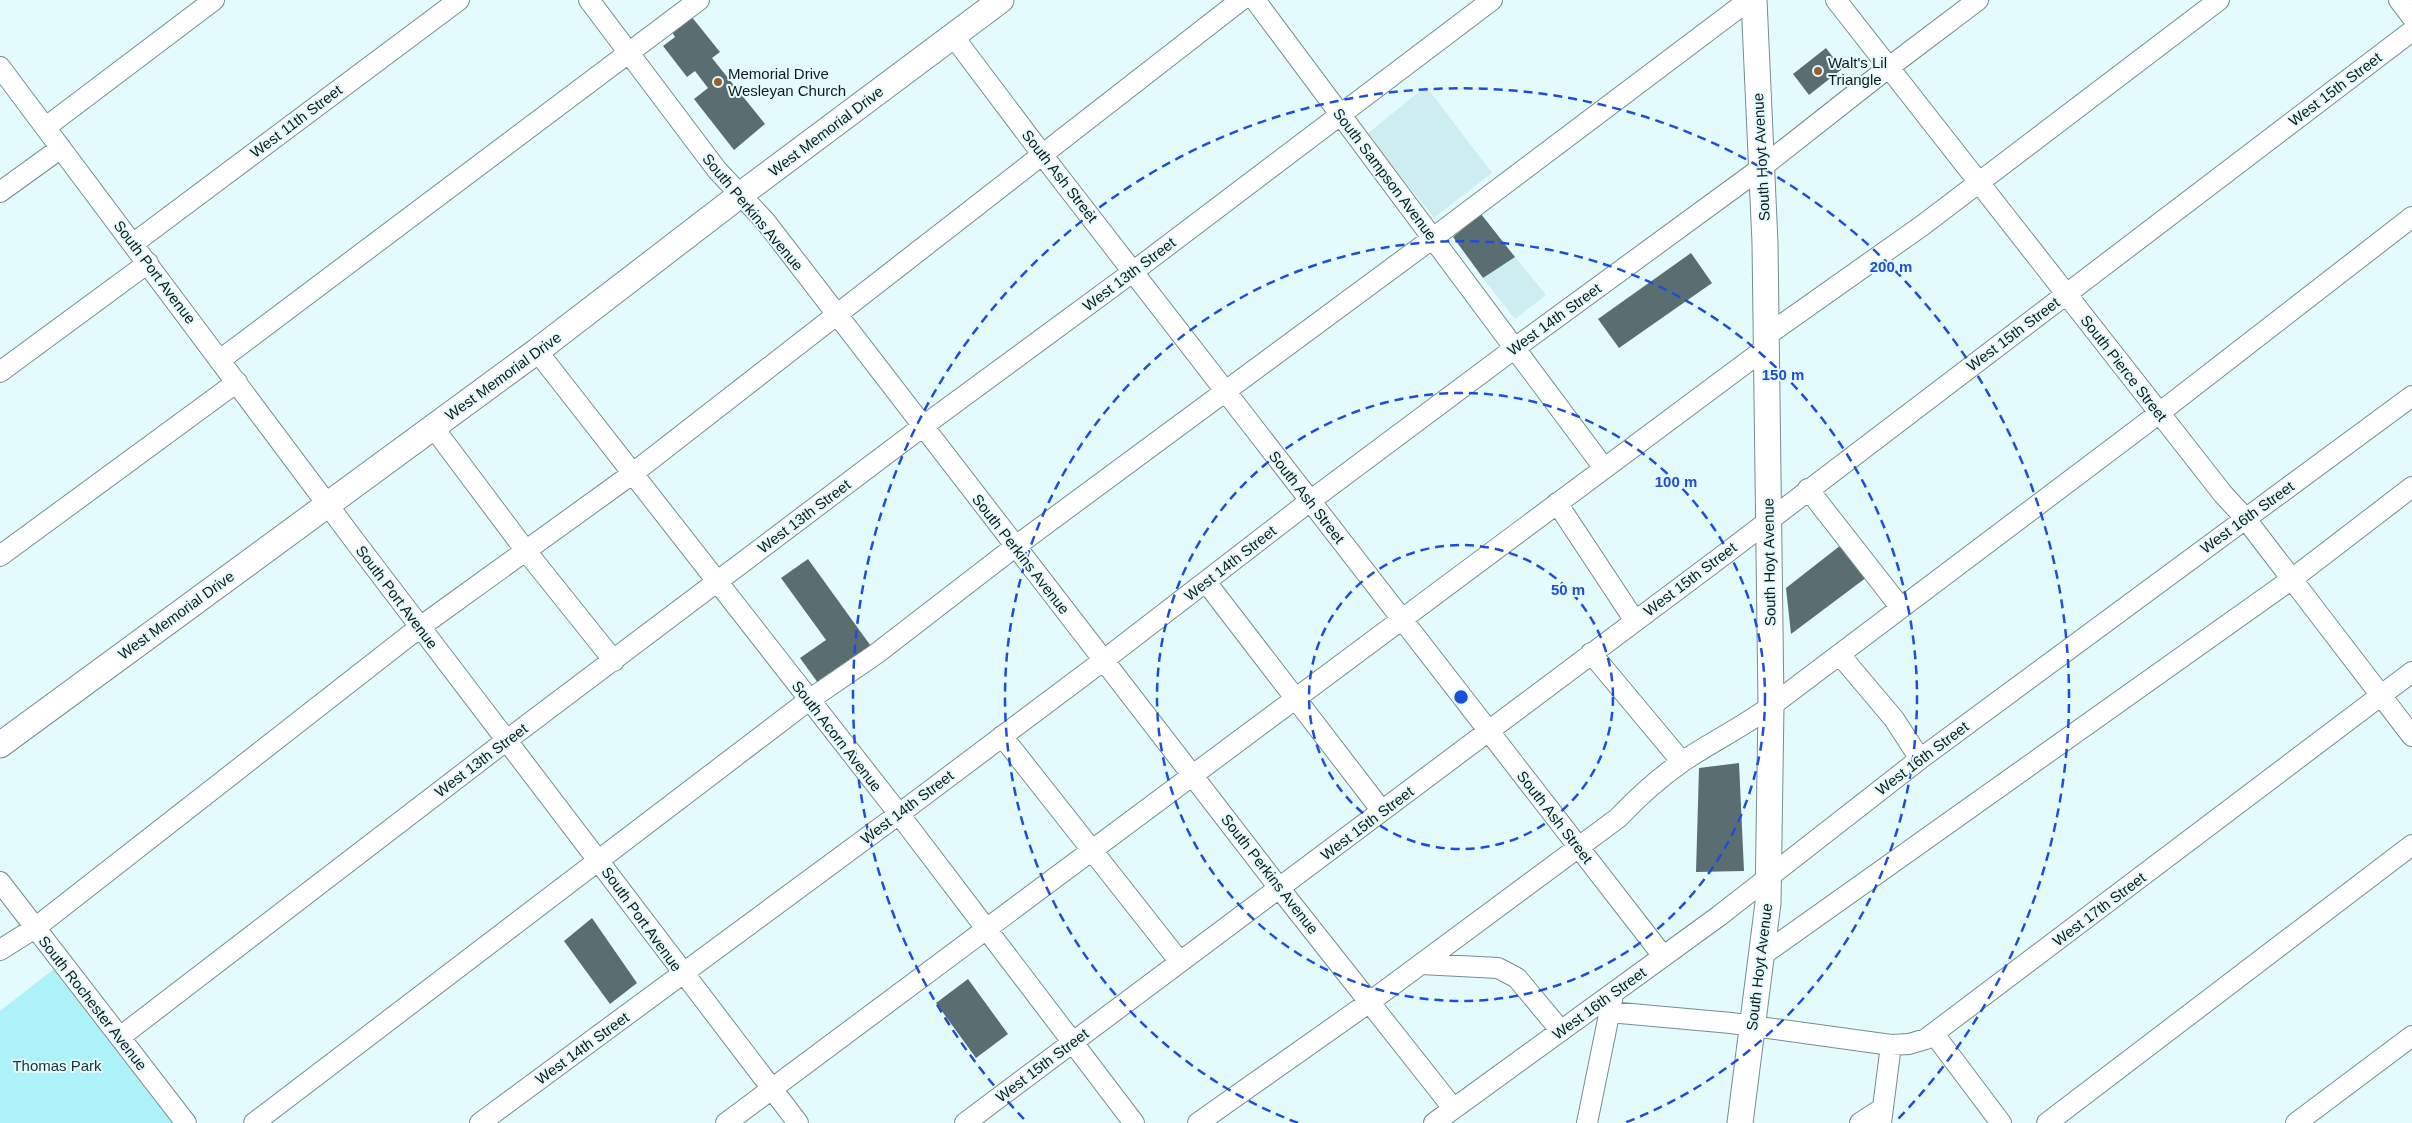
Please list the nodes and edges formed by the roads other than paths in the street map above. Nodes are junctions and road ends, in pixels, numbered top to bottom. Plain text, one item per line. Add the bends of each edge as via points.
1 (214, 0) edge
2 (459, 0) edge
3 (589, 0) edge
4 (699, 0) edge
5 (1001, 0) edge
6 (1241, 0) edge
7 (1255, 0) edge
8 (1492, 0) edge
9 (1749, 0) edge
10 (1754, 0) edge
11 (1836, 0) edge
12 (1978, 0) edge
13 (2219, 0) edge
14 (2399, 0) edge
15 (2412, 17) edge
16 (2412, 31) edge
17 (953, 36) junction
18 (629, 53) junction
19 (0, 67) edge
20 (1888, 68) junction
21 (1341, 115) junction
22 (46, 127) junction
23 (60, 148) junction
24 (1042, 155) junction
25 (1761, 168) junction
26 (1979, 181) junction
27 (0, 192) edge
28 (740, 194) junction
29 (2412, 217) edge
30 (1433, 238) junction
31 (134, 243) junction
32 (148, 263) junction
33 (1134, 271) junction
34 (2066, 294) junction
35 (838, 316) junction
36 (1766, 342) junction
37 (1515, 348) junction
38 (537, 351) junction
39 (220, 360) junction
40 (0, 372) edge
41 (237, 382) junction
42 (1226, 391) junction
43 (2412, 396) edge
44 (2159, 413) junction
45 (922, 426) junction
46 (433, 427) junction
47 (1604, 468) junction
48 (632, 474) junction
49 (2412, 487) edge
50 (1808, 489) junction
51 (1310, 501) junction
52 (328, 503) junction
53 (1557, 503) junction
54 (2245, 518) junction
55 (1767, 520) junction
56 (1016, 546) junction
57 (526, 551) junction
58 (0, 556) edge
59 (2292, 579) junction
60 (1206, 582) junction
61 (716, 583) junction
62 (1901, 608) junction
63 (1400, 618) junction
64 (1635, 621) junction
65 (420, 627) junction
66 (1591, 653) junction
67 (1840, 655) junction
68 (1104, 660) junction
69 (614, 661) junction
70 (2412, 672) edge
71 (2381, 695) junction
72 (1294, 698) junction
73 (809, 700) junction
74 (1771, 706) junction
75 (1488, 730) junction
76 (1002, 736) junction
77 (2412, 736) edge
78 (507, 740) junction
79 (0, 745) edge
80 (1920, 759) junction
81 (1682, 762) junction
82 (1193, 774) junction
83 (1382, 811) junction
84 (898, 814) junction
85 (2412, 845) edge
86 (1579, 847) junction
87 (1092, 850) junction
88 (600, 862) junction
89 (1768, 876) junction
90 (0, 882) edge
91 (1280, 889) junction
92 (35, 928) junction
93 (986, 930) junction
94 (0, 950) edge
95 (1663, 956) junction
96 (1761, 956) junction
97 (1180, 962) junction
98 (1421, 964) junction
99 (683, 974) junction
100 (1371, 1001) junction
101 (1611, 1003) junction
102 (1752, 1026) junction
103 (1561, 1031) junction
104 (1934, 1034) junction
105 (2412, 1036) edge
106 (120, 1037) junction
107 (1072, 1043) junction
108 (1891, 1045) junction
109 (772, 1088) junction
110 (1454, 1108) junction
111 (1882, 1116) edge
112 (186, 1123) edge
113 (254, 1123) edge
114 (480, 1123) edge
115 (726, 1123) edge
116 (798, 1123) edge
117 (965, 1123) edge
118 (1134, 1123) edge
119 (1198, 1123) edge
120 (1434, 1123) edge
121 (1587, 1123) edge
122 (1740, 1123) edge
123 (1860, 1123) edge
124 (2001, 1123) edge
125 (2047, 1123) edge
126 (2296, 1123) edge

1 - 22 street
2 - 31 street, West 11th Street
3 - 18 street, South Perkins Avenue
4 - 18 street
5 - 17 main road, West Memorial Drive
6 - 24 street
7 - 21 street, South Sampson Avenue
8 - 21 street, West 13th Street
9 - 30 street
10 - 25 main road, South Hoyt Avenue
11 - 20 street, South Pierce Street
12 - 20 street, West 14th Street
13 - 26 street
14 - 15 street
16 - 34 street, West 15th Street
17 - 24 street, South Ash Street
17 - 28 main road, West Memorial Drive
18 - 28 street, South Perkins Avenue via 717,170
18 - 39 street
19 - 22 street, South Port Avenue
20 - 25 street, West 14th Street
20 - 26 street, South Pierce Street
21 - 30 street, South Sampson Avenue
21 - 33 street, West 13th Street
22 - 23 street, South Port Avenue
23 - 27 street
23 - 31 street, South Port Avenue
24 - 33 street, South Ash Street
24 - 35 street
25 - 36 main road, South Hoyt Avenue
25 - 37 street, West 14th Street
26 - 34 street, South Pierce Street
26 - 36 street
28 - 35 street, South Perkins Avenue via 765,221
28 - 38 main road, West Memorial Drive
29 - 44 street
30 - 37 street, South Sampson Avenue
30 - 42 street
31 - 32 street, South Port Avenue
32 - 39 street, South Port Avenue
32 - 40 street
33 - 42 street, South Ash Street
33 - 45 street, West 13th Street
34 - 44 street, South Pierce Street
34 - 50 street, West 15th Street
35 - 45 street, South Perkins Avenue
35 - 48 street
36 - 47 street
36 - 55 main road, South Hoyt Avenue
37 - 47 street, South Sampson Avenue
37 - 51 street, West 14th Street
38 - 46 main road, West Memorial Drive
38 - 48 street, South Acorn Avenue
39 - 41 street, South Port Avenue
41 - 52 street, South Port Avenue
41 - 58 street
42 - 51 street, South Ash Street
42 - 56 street
43 - 54 street, West 16th Street
44 - 54 street, South Pierce Street
44 - 62 street
45 - 56 street, South Perkins Avenue
45 - 61 street, West 13th Street
46 - 52 main road, West Memorial Drive
46 - 57 street
47 - 53 street
48 - 57 street
48 - 61 street, South Acorn Avenue
49 - 59 street
50 - 55 street, West 15th Street
50 - 62 street
51 - 60 street, West 14th Street
51 - 63 street, South Ash Street
52 - 65 street, South Port Avenue
52 - 79 main road, West Memorial Drive
53 - 63 street
53 - 64 street
54 - 59 street, South Pierce Street
54 - 80 street, West 16th Street
55 - 64 street, West 15th Street
55 - 74 main road, South Hoyt Avenue
56 - 68 street, South Perkins Avenue
56 - 73 street via 876,654
57 - 65 street
57 - 69 street
59 - 71 street, South Pierce Street
59 - 96 street
60 - 68 street, West 14th Street
60 - 72 street
61 - 69 street, West 13th Street
61 - 73 street, South Acorn Avenue
62 - 67 street
63 - 72 street
63 - 75 street, South Ash Street
64 - 66 street, West 15th Street
65 - 78 street, South Port Avenue
65 - 92 street
66 - 75 street, West 15th Street
66 - 81 street
67 - 74 street
67 - 80 street via 1894,719
68 - 76 street, West 14th Street
68 - 82 street, South Perkins Avenue
69 - 78 street, West 13th Street
70 - 71 street, West 17th Street
71 - 77 street, South Pierce Street
71 - 104 street, West 17th Street
72 - 82 street
72 - 83 street
73 - 84 street, South Acorn Avenue
73 - 88 street
74 - 81 street
74 - 89 main road, South Hoyt Avenue
75 - 83 street, West 15th Street
75 - 86 street, South Ash Street
76 - 84 street, West 14th Street
76 - 87 street
78 - 88 street, South Port Avenue
78 - 106 street, West 13th Street
80 - 89 street, West 16th Street
81 - 86 street
82 - 87 street
82 - 91 street, South Perkins Avenue
83 - 91 street, West 15th Street
84 - 93 street, South Acorn Avenue
84 - 99 street, West 14th Street
85 - 125 street
86 - 95 street, South Ash Street
86 - 98 street
87 - 93 street
87 - 97 street
88 - 99 street, South Port Avenue
88 - 113 street
89 - 95 street, West 16th Street
89 - 96 main road, South Hoyt Avenue
90 - 92 street, South Rochester Avenue
91 - 97 street, West 15th Street
91 - 100 street, South Perkins Avenue
92 - 94 street
92 - 106 street, South Rochester Avenue
93 - 107 street, South Acorn Avenue
93 - 109 street
95 - 101 street, West 16th Street
96 - 102 main road, South Hoyt Avenue
97 - 107 street, West 15th Street
98 - 100 street
98 - 103 street via 1498,968 1517,978
99 - 109 street, South Port Avenue
99 - 114 street, West 14th Street
100 - 110 street, South Perkins Avenue
100 - 119 street
101 - 102 street, West 17th Street
101 - 103 street, West 16th Street
101 - 121 street
102 - 108 street, West 17th Street
102 - 122 main road, South Hoyt Avenue
103 - 110 street, West 16th Street
104 - 108 street, West 17th Street via 1909,1044
104 - 124 street
105 - 126 street
106 - 112 street, South Rochester Avenue
107 - 117 street, West 15th Street
107 - 118 street, South Acorn Avenue
108 - 111 street
109 - 115 street
109 - 116 street, South Port Avenue
110 - 120 street, West 16th Street
111 - 123 street

